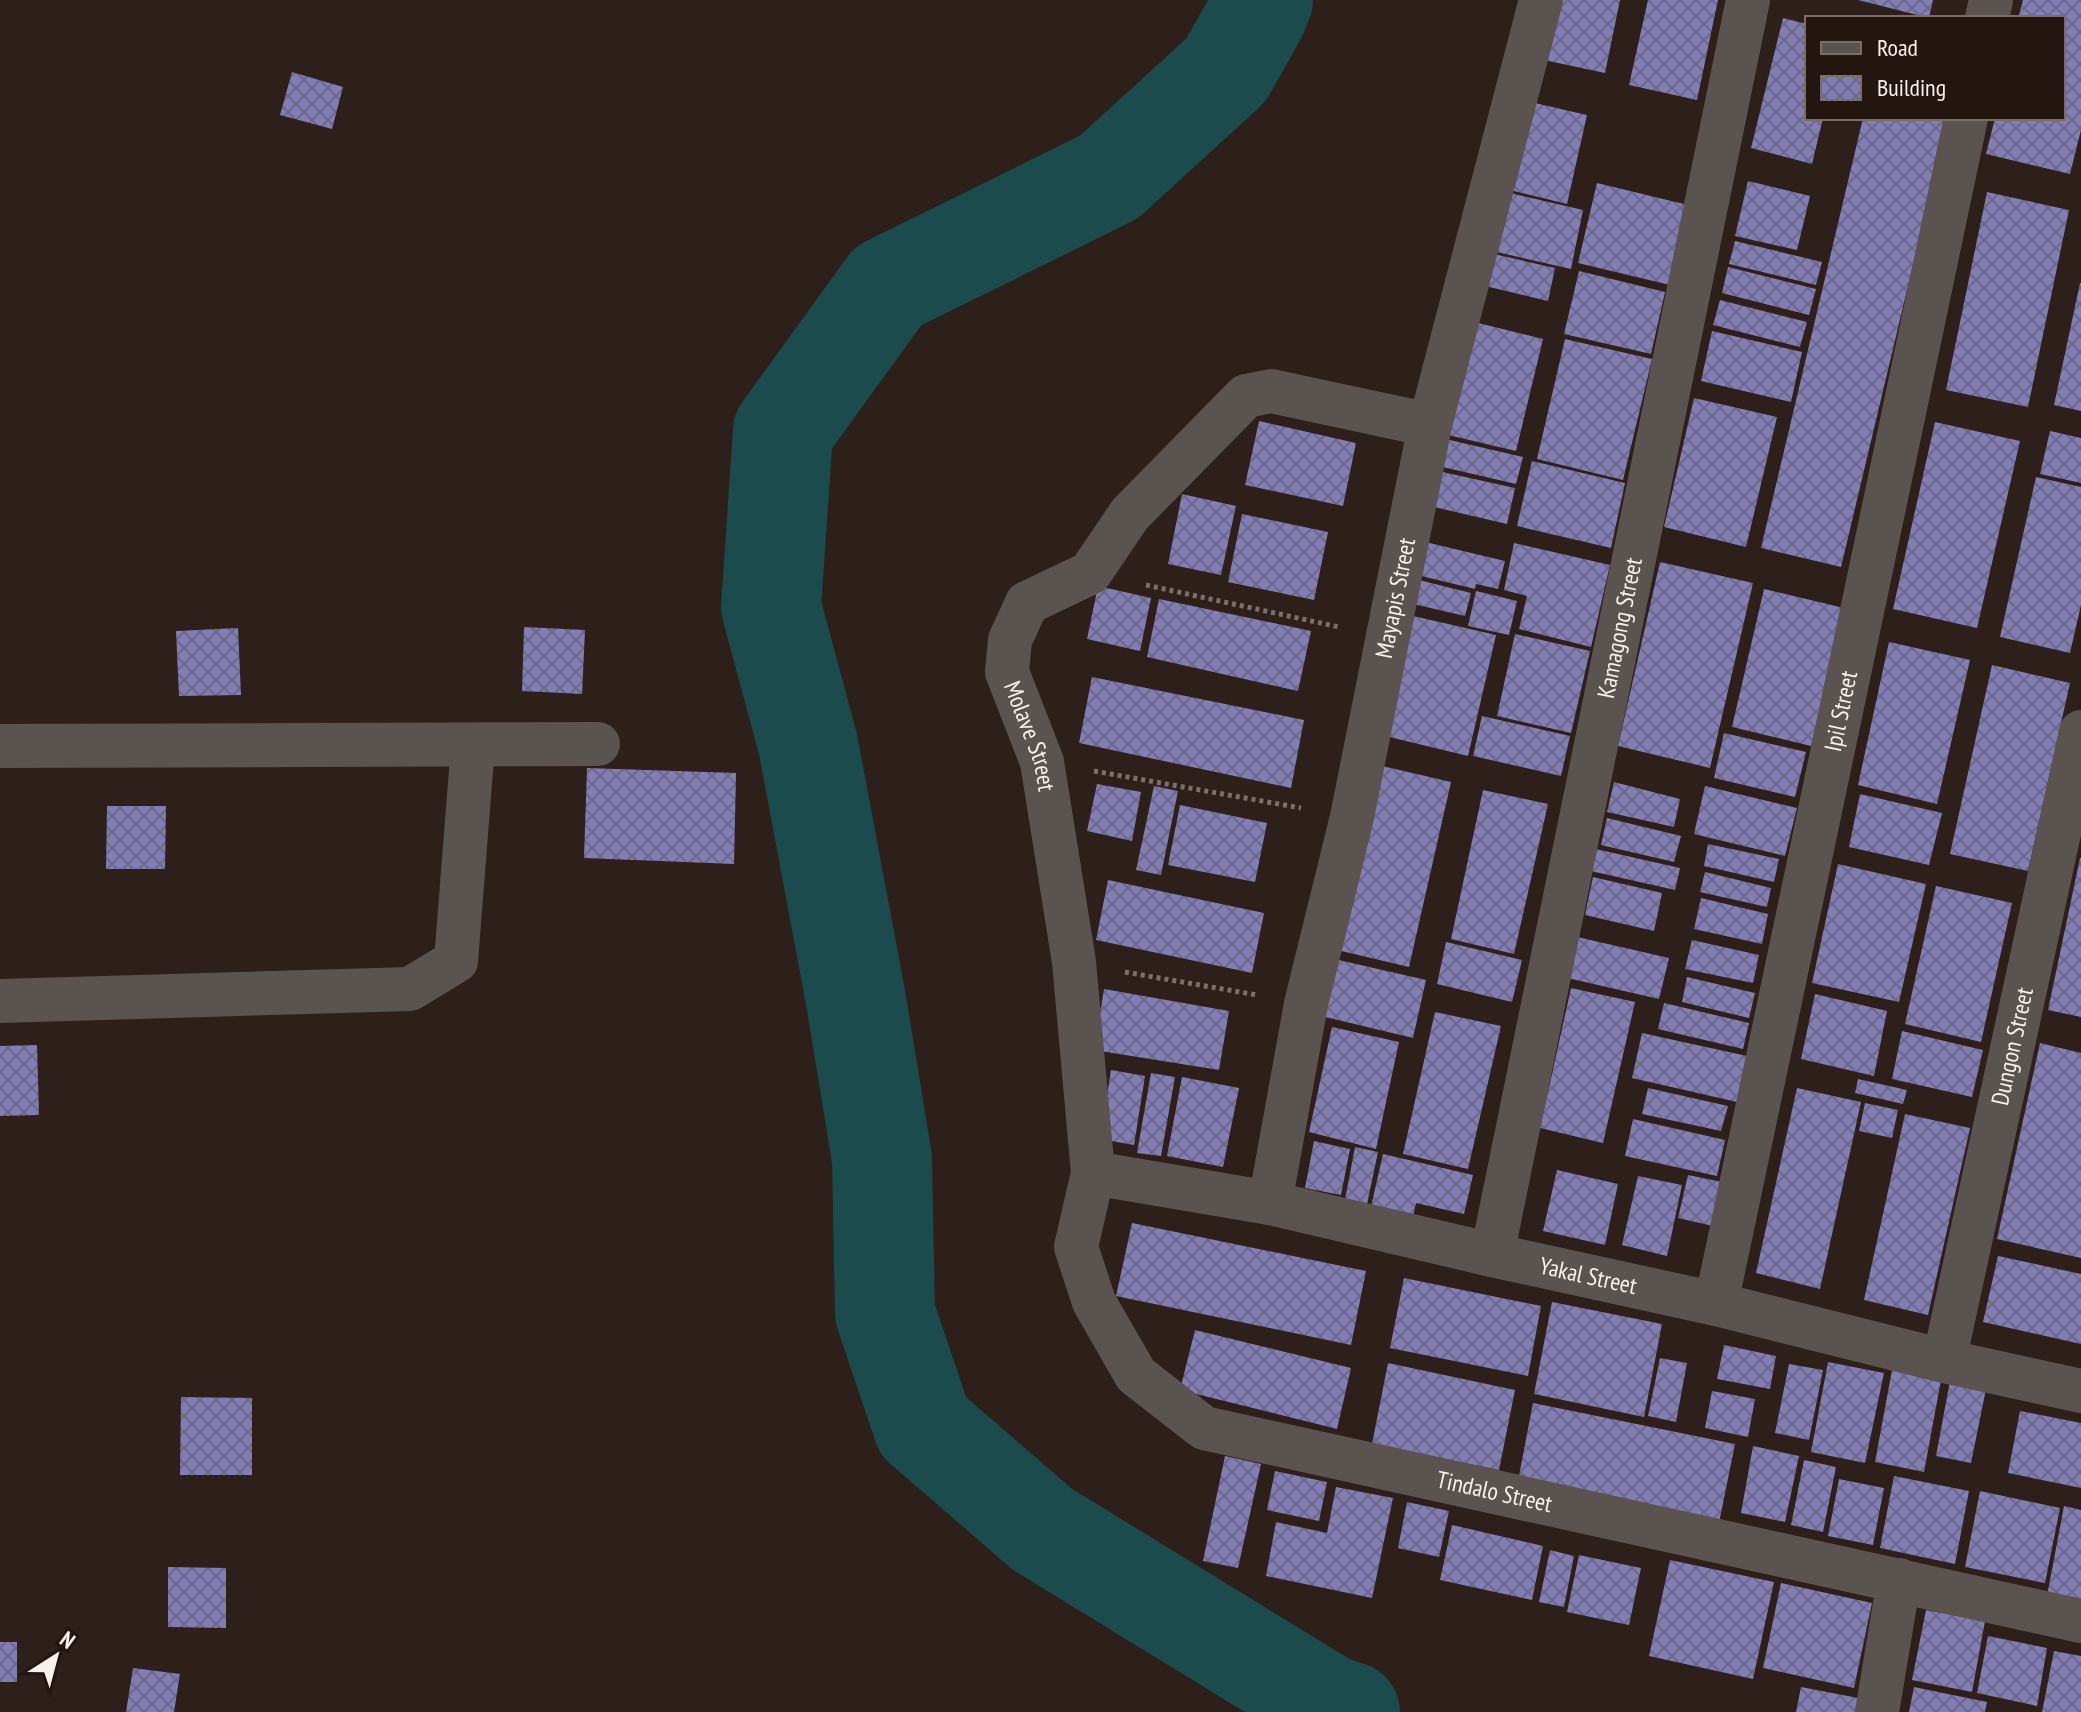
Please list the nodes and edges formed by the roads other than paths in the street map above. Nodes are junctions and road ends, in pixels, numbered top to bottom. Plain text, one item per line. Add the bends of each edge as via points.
1 (1541, 0) edge
2 (1748, 0) edge
3 (1966, 120) edge
4 (1430, 425) junction
5 (2081, 732) edge
6 (598, 744) dead end
7 (473, 745) junction
8 (0, 746) edge
9 (0, 1001) edge
10 (1093, 1173) junction
11 (1270, 1203) junction
12 (1492, 1255) junction
13 (1716, 1304) junction
14 (1944, 1361) junction
15 (2081, 1391) edge
16 (1899, 1580) junction
17 (2081, 1621) edge
18 (1877, 1712) edge

1 - 4 street, Mayapis Street
2 - 12 street, Kamagong Street
3 - 13 street, Ipil Street
4 - 10 street, Molave Street via 1271,391 1246,396 1130,514 1090,573 1027,603 1010,640 1007,672 1042,762 1074,962
4 - 11 street, Mayapis Street via 1352,817 1306,1004
5 - 14 street, Dungon Street
6 - 7 street
7 - 8 street
7 - 9 street via 456,961 410,989
10 - 11 street, Yakal Street
10 - 16 street, Tindalo Street via 1076,1247 1094,1302 1136,1375 1204,1428
11 - 12 street, Yakal Street
12 - 13 street, Yakal Street
13 - 14 street, Yakal Street
14 - 15 street, Yakal Street
16 - 17 street, Tindalo Street
16 - 18 street

